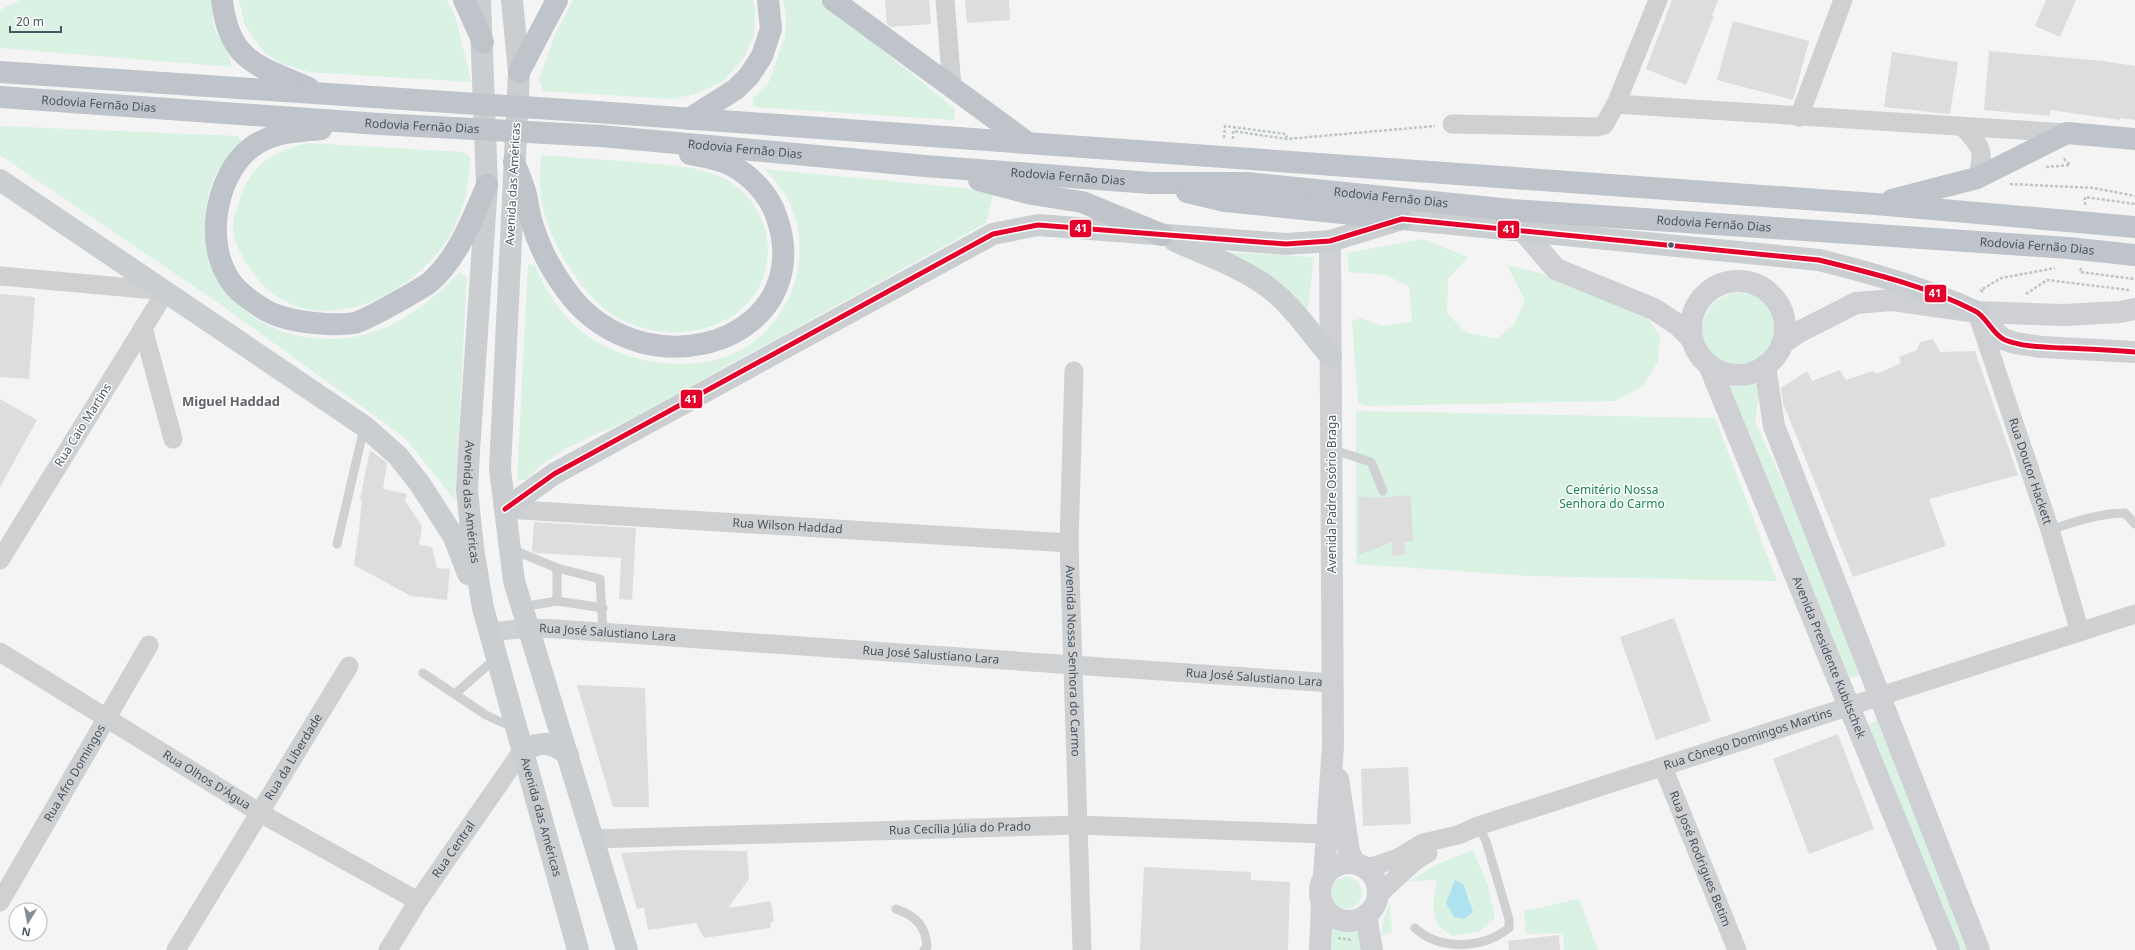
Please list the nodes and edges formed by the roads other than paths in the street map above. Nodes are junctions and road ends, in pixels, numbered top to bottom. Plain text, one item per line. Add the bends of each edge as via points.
1 (222, 0) edge
2 (464, 0) edge
3 (480, 0) edge
4 (512, 0) edge
5 (557, 0) edge
6 (768, 0) edge
7 (833, 0) edge
8 (945, 0) edge
9 (1658, 0) edge
10 (1843, 0) edge
11 (483, 42) junction
12 (0, 72) edge
13 (519, 72) junction
14 (952, 87) junction
15 (324, 95) junction
16 (0, 97) edge
17 (1616, 104) junction
18 (0, 112) edge
19 (247, 113) junction
20 (1799, 117) junction
21 (689, 119) junction
22 (379, 124) junction
23 (1452, 124) road end
24 (1963, 127) junction
25 (2067, 133) junction
26 (593, 135) junction
27 (2135, 139) edge
28 (1028, 143) junction
29 (514, 162) junction
30 (925, 166) junction
31 (1977, 178) junction
32 (0, 180) edge
33 (1151, 183) junction
34 (487, 184) junction
35 (1874, 204) junction
36 (1402, 219) junction
37 (2135, 227) edge
38 (1524, 231) junction
39 (1163, 235) junction
40 (1330, 241) junction
41 (2135, 255) edge
42 (0, 276) edge
43 (166, 291) junction
44 (1982, 303) junction
45 (2135, 309) edge
46 (143, 328) junction
47 (1691, 338) junction
48 (1782, 344) junction
49 (2135, 352) edge
50 (1331, 357) junction
51 (1709, 366) junction
52 (1765, 366) junction
53 (1074, 371) dead end
54 (364, 426) junction
55 (173, 439) dead end
56 (1332, 449) junction
57 (1383, 492) dead end
58 (505, 509) junction
59 (2135, 524) edge
60 (2050, 530) junction
61 (1070, 543) junction
62 (337, 544) dead end
63 (510, 549) junction
64 (0, 560) edge
65 (558, 568) junction
66 (557, 601) junction
67 (522, 607) junction
68 (483, 608) junction
69 (603, 608) junction
70 (2135, 614) edge
71 (529, 628) junction
72 (490, 632) junction
73 (603, 632) junction
74 (2080, 632) junction
75 (149, 645) dead end
76 (0, 652) edge
77 (497, 657) junction
78 (1073, 665) junction
79 (349, 666) dead end
80 (423, 673) dead end
81 (1333, 683) junction
82 (455, 694) junction
83 (1880, 696) junction
84 (1848, 706) junction
85 (108, 719) junction
86 (516, 729) junction
87 (1333, 746) junction
88 (522, 751) junction
89 (568, 756) junction
90 (1663, 767) junction
91 (260, 813) junction
92 (1077, 825) junction
93 (1478, 826) junction
94 (1326, 834) junction
95 (1458, 835) junction
96 (594, 840) junction
97 (1359, 865) junction
98 (1324, 877) junction
99 (1378, 895) junction
100 (418, 901) junction
101 (0, 902) edge
102 (1322, 902) junction
103 (896, 909) dead end
104 (1366, 915) junction
105 (1415, 928) dead end
106 (176, 950) edge
107 (388, 950) edge
108 (578, 950) edge
109 (627, 950) edge
110 (924, 950) edge
111 (1082, 950) edge
112 (1320, 950) edge
113 (1372, 950) edge
114 (1737, 950) edge
115 (1949, 950) edge
116 (1979, 950) edge

1 - 15 highway via 224,22 234,44 252,62
2 - 11 highway
3 - 11 main road, Avenida das Américas
4 - 13 main road, Avenida das Américas
5 - 13 highway
6 - 21 highway via 771,29 762,56 749,76 736,89
7 - 14 highway
8 - 14 street
9 - 17 street
10 - 20 street
11 - 34 main road, Avenida das Américas
12 - 15 highway, Rodovia Fernão Dias
13 - 29 main road, Avenida das Américas
14 - 28 highway
15 - 21 highway, Rodovia Fernão Dias
16 - 19 highway, Rodovia Fernão Dias
17 - 20 street
17 - 23 street via 1604,125 1596,127
18 - 19 highway
19 - 22 highway, Rodovia Fernão Dias
20 - 24 street
21 - 28 highway, Rodovia Fernão Dias
22 - 26 highway, Rodovia Fernão Dias
22 - 34 highway via 277,134 252,147 234,165 219,195 217,242 224,270 238,290 279,316 302,321 355,323 376,314 429,283 458,246
24 - 25 street
24 - 31 street via 1980,147 1982,160
25 - 27 highway
25 - 31 highway
26 - 29 highway via 708,157 731,165 763,192 774,210 784,250 775,291 764,309 749,324 711,343 684,347 657,346 605,328 584,311 566,290 547,260 533,226 525,191
26 - 30 highway, Rodovia Fernão Dias
28 - 35 highway, Rodovia Fernão Dias
29 - 58 main road, Avenida das Américas via 500,469
30 - 33 highway, Rodovia Fernão Dias
30 - 39 highway via 1032,194 1082,202
31 - 35 highway
32 - 43 main road
33 - 36 highway via 1225,201
33 - 41 highway, Rodovia Fernão Dias via 1247,183 1511,210 2068,248
34 - 68 main road, Avenida das Américas via 467,490
35 - 37 highway, Rodovia Fernão Dias
36 - 38 main road
36 - 40 main road
38 - 44 main road via 1819,260
38 - 47 main road via 1556,269 1654,309 1678,325
39 - 40 main road via 1286,244
39 - 50 main road via 1251,276 1270,289
39 - 58 main road via 1038,225 993,234 554,474
40 - 50 main road, Avenida Padre Osório Braga
42 - 43 street
43 - 46 street, Rua Caio Martins
43 - 54 main road
44 - 45 main road via 2064,315
44 - 48 main road via 1892,300 1856,303 1797,333
44 - 49 main road via 1992,329 2004,339 2015,343
44 - 60 street, Rua Doutor Hackett
46 - 55 street
46 - 64 street, Rua Caio Martins
47 - 48 main road via 1691,322 1696,307 1705,294 1718,286 1733,282 1749,283 1763,289 1775,300 1782,313 1785,329
47 - 51 main road via 1698,354
48 - 52 main road via 1776,356
50 - 56 main road, Avenida Padre Osório Braga
51 - 52 main road via 1737,375 1752,373
51 - 84 main road, Avenida Presidente Kubitschek
52 - 83 main road via 1774,426
53 - 61 street, Avenida Nossa Senhora do Carmo
54 - 62 lane
54 - 68 main road via 398,456 439,512 454,537
56 - 57 lane via 1371,462
56 - 81 main road, Avenida Padre Osório Braga
58 - 61 street, Rua Wilson Haddad
58 - 63 main road, Avenida das Américas
59 - 60 lane via 2125,513 2116,513
60 - 74 street, Rua Doutor Hackett
61 - 78 street, Avenida Nossa Senhora do Carmo
63 - 65 lane
63 - 67 main road, Avenida das Américas via 514,581
65 - 66 lane
65 - 69 lane via 600,578
66 - 67 lane
66 - 69 lane
67 - 71 main road, Avenida das Américas
68 - 72 main road, Avenida das Américas
69 - 73 lane
70 - 74 street, Rua Cônego Domingos Martins
71 - 72 street, Rua José Salustiano Lara
71 - 73 street, Rua José Salustiano Lara
71 - 89 main road, Avenida das Américas
72 - 77 main road, Avenida das Américas
73 - 78 street, Rua José Salustiano Lara
74 - 83 street, Rua Cônego Domingos Martins
75 - 85 street, Rua Afro Domingos
76 - 85 street, Rua Olhos D'Água
77 - 82 lane
77 - 86 main road, Avenida das Américas
78 - 81 street, Rua José Salustiano Lara
78 - 92 street, Avenida Nossa Senhora do Carmo
79 - 91 street, Rua da Liberdade
80 - 82 lane
81 - 87 main road, Avenida Padre Osório Braga
82 - 86 lane via 486,715
83 - 84 street, Rua Cônego Domingos Martins
83 - 116 main road
84 - 90 street, Rua Cônego Domingos Martins
84 - 115 main road, Avenida Presidente Kubitschek
85 - 91 street, Rua Olhos D'Água
85 - 101 street, Rua Afro Domingos
86 - 88 main road, Avenida das Américas
87 - 94 main road, Avenida Padre Osório Braga
87 - 97 main road, Avenida Padre Osório Braga via 1349,852
88 - 89 main road via 534,745 546,744 557,746
88 - 100 street, Rua Central
88 - 108 main road, Avenida das Américas
89 - 96 main road, Avenida das Américas
90 - 93 street, Rua Cônego Domingos Martins
90 - 114 street, Rua José Rodrigues Betim
91 - 100 street, Rua Olhos D'Água
91 - 106 street, Rua da Liberdade
92 - 94 street, Rua Cecília Júlia do Prado
92 - 96 street, Rua Cecília Júlia do Prado
92 - 111 street, Avenida Nossa Senhora do Carmo
93 - 95 street, Rua Cônego Domingos Martins
93 - 105 lane via 1486,841 1509,919 1509,928 1499,936 1472,949 1437,947 1422,939
94 - 98 main road, Avenida Padre Osório Braga
95 - 97 street, Rua Cônego Domingos Martins via 1423,843 1398,858 1375,866
95 - 99 street via 1415,861
96 - 109 main road, Avenida das Américas
97 - 98 main road via 1335,866
97 - 99 main road via 1375,879
98 - 102 main road via 1321,885
99 - 104 main road via 1372,909
100 - 107 street, Rua Central
102 - 104 main road via 1337,918 1352,920
102 - 112 main road
103 - 110 lane via 910,914 926,932 927,947
104 - 113 main road

